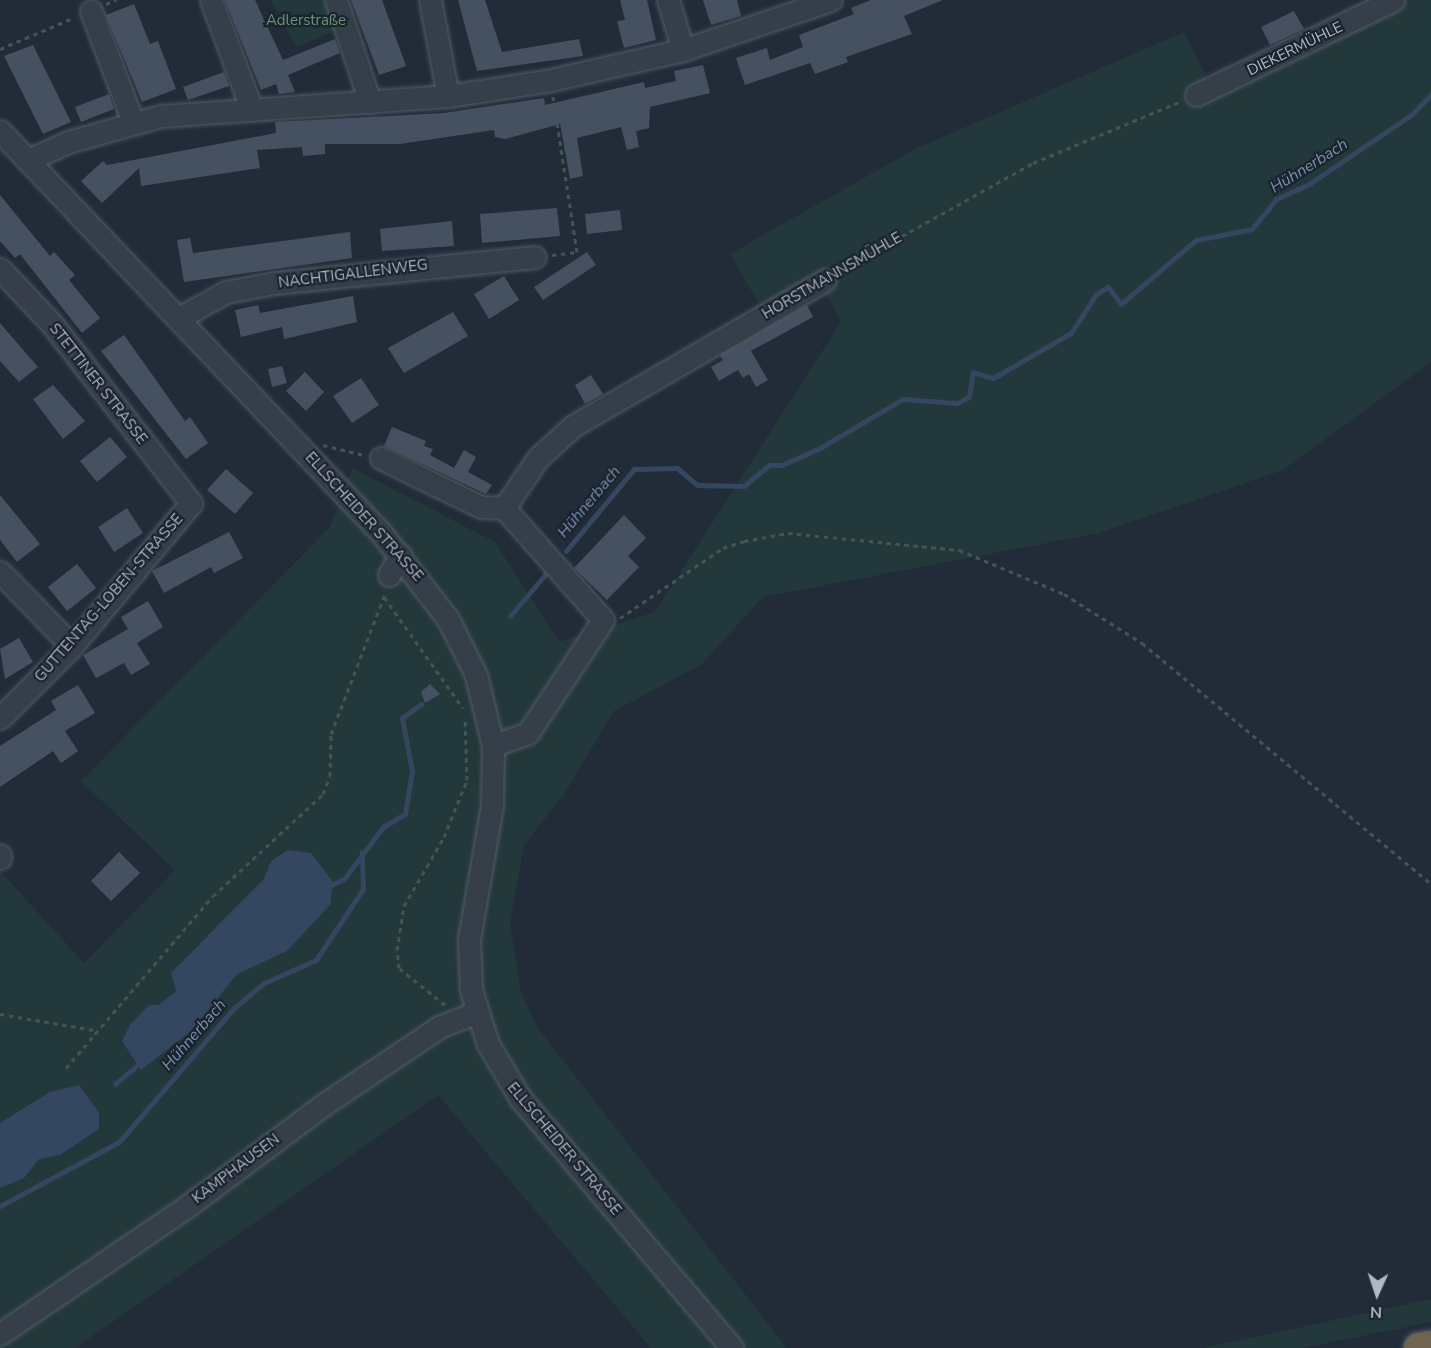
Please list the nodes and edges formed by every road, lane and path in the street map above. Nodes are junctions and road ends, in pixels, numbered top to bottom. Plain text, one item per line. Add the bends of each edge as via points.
1 (116, 0) edge
2 (211, 0) edge
3 (336, 0) edge
4 (430, 0) edge
5 (668, 0) edge
6 (831, 0) edge
7 (1393, 0) edge
8 (91, 11) junction
9 (0, 49) edge
10 (683, 50) junction
11 (551, 80) junction
12 (1196, 95) joint
13 (448, 96) junction
14 (370, 102) junction
15 (252, 110) junction
16 (133, 122) junction
17 (0, 130) edge
18 (28, 160) junction
19 (535, 257) joint
20 (0, 268) edge
21 (825, 280) joint
22 (179, 318) junction
23 (316, 445) dead end
24 (381, 458) joint
25 (191, 502) joint
26 (504, 508) junction
27 (400, 555) junction
28 (0, 572) edge
29 (389, 574) joint
30 (384, 597) junction
31 (603, 620) junction
32 (72, 646) junction
33 (0, 717) edge
34 (493, 747) junction
35 (1431, 884) edge
36 (441, 1001) dead end
37 (477, 1012) junction
38 (0, 1014) edge
39 (94, 1030) junction
40 (66, 1068) dead end
41 (0, 1334) edge
42 (1431, 1346) edge
43 (732, 1348) edge
44 (1419, 1348) edge

1 - 8 path
2 - 15 street
3 - 14 street
4 - 13 street
5 - 10 street
6 - 10 street
7 - 12 street, DIEKERMÜHLE
8 - 9 path
8 - 16 street
10 - 11 street
11 - 13 street
11 - 19 path via 577,252
12 - 21 path, HORSTMANNSMÜHLE via 1066,147
13 - 14 street
14 - 15 street
15 - 16 street
16 - 18 street
17 - 18 street, ELLSCHEIDER STRASSE
18 - 22 street, ELLSCHEIDER STRASSE
19 - 22 street, NACHTIGALLENWEG via 274,283 226,292
20 - 25 street, STETTINER STRASSE via 52,324
21 - 26 street, HORSTMANNSMÜHLE via 573,426 538,458
22 - 27 street, ELLSCHEIDER STRASSE
23 - 24 path
24 - 26 street via 481,507
25 - 32 street, GUTTENTAG-LOBEN-STRASSE
26 - 31 street
27 - 29 street
27 - 34 street, ELLSCHEIDER STRASSE via 462,644 481,691
28 - 32 street
29 - 30 path
30 - 36 path via 458,697 466,727 467,780 444,837 404,906 397,950 399,968 417,987
30 - 39 path via 331,734 330,776 323,794 213,896
31 - 34 street via 528,733
31 - 35 path via 629,614 723,548 744,541 788,533 959,550 1064,594 1142,643
32 - 33 street, GUTTENTAG-LOBEN-STRASSE
34 - 37 street, ELLSCHEIDER STRASSE via 492,805 469,939
37 - 41 street, KAMPHAUSEN via 439,1027 323,1105 189,1205
37 - 43 street, ELLSCHEIDER STRASSE via 495,1060 520,1098
38 - 39 path
39 - 40 path
42 - 44 highway

